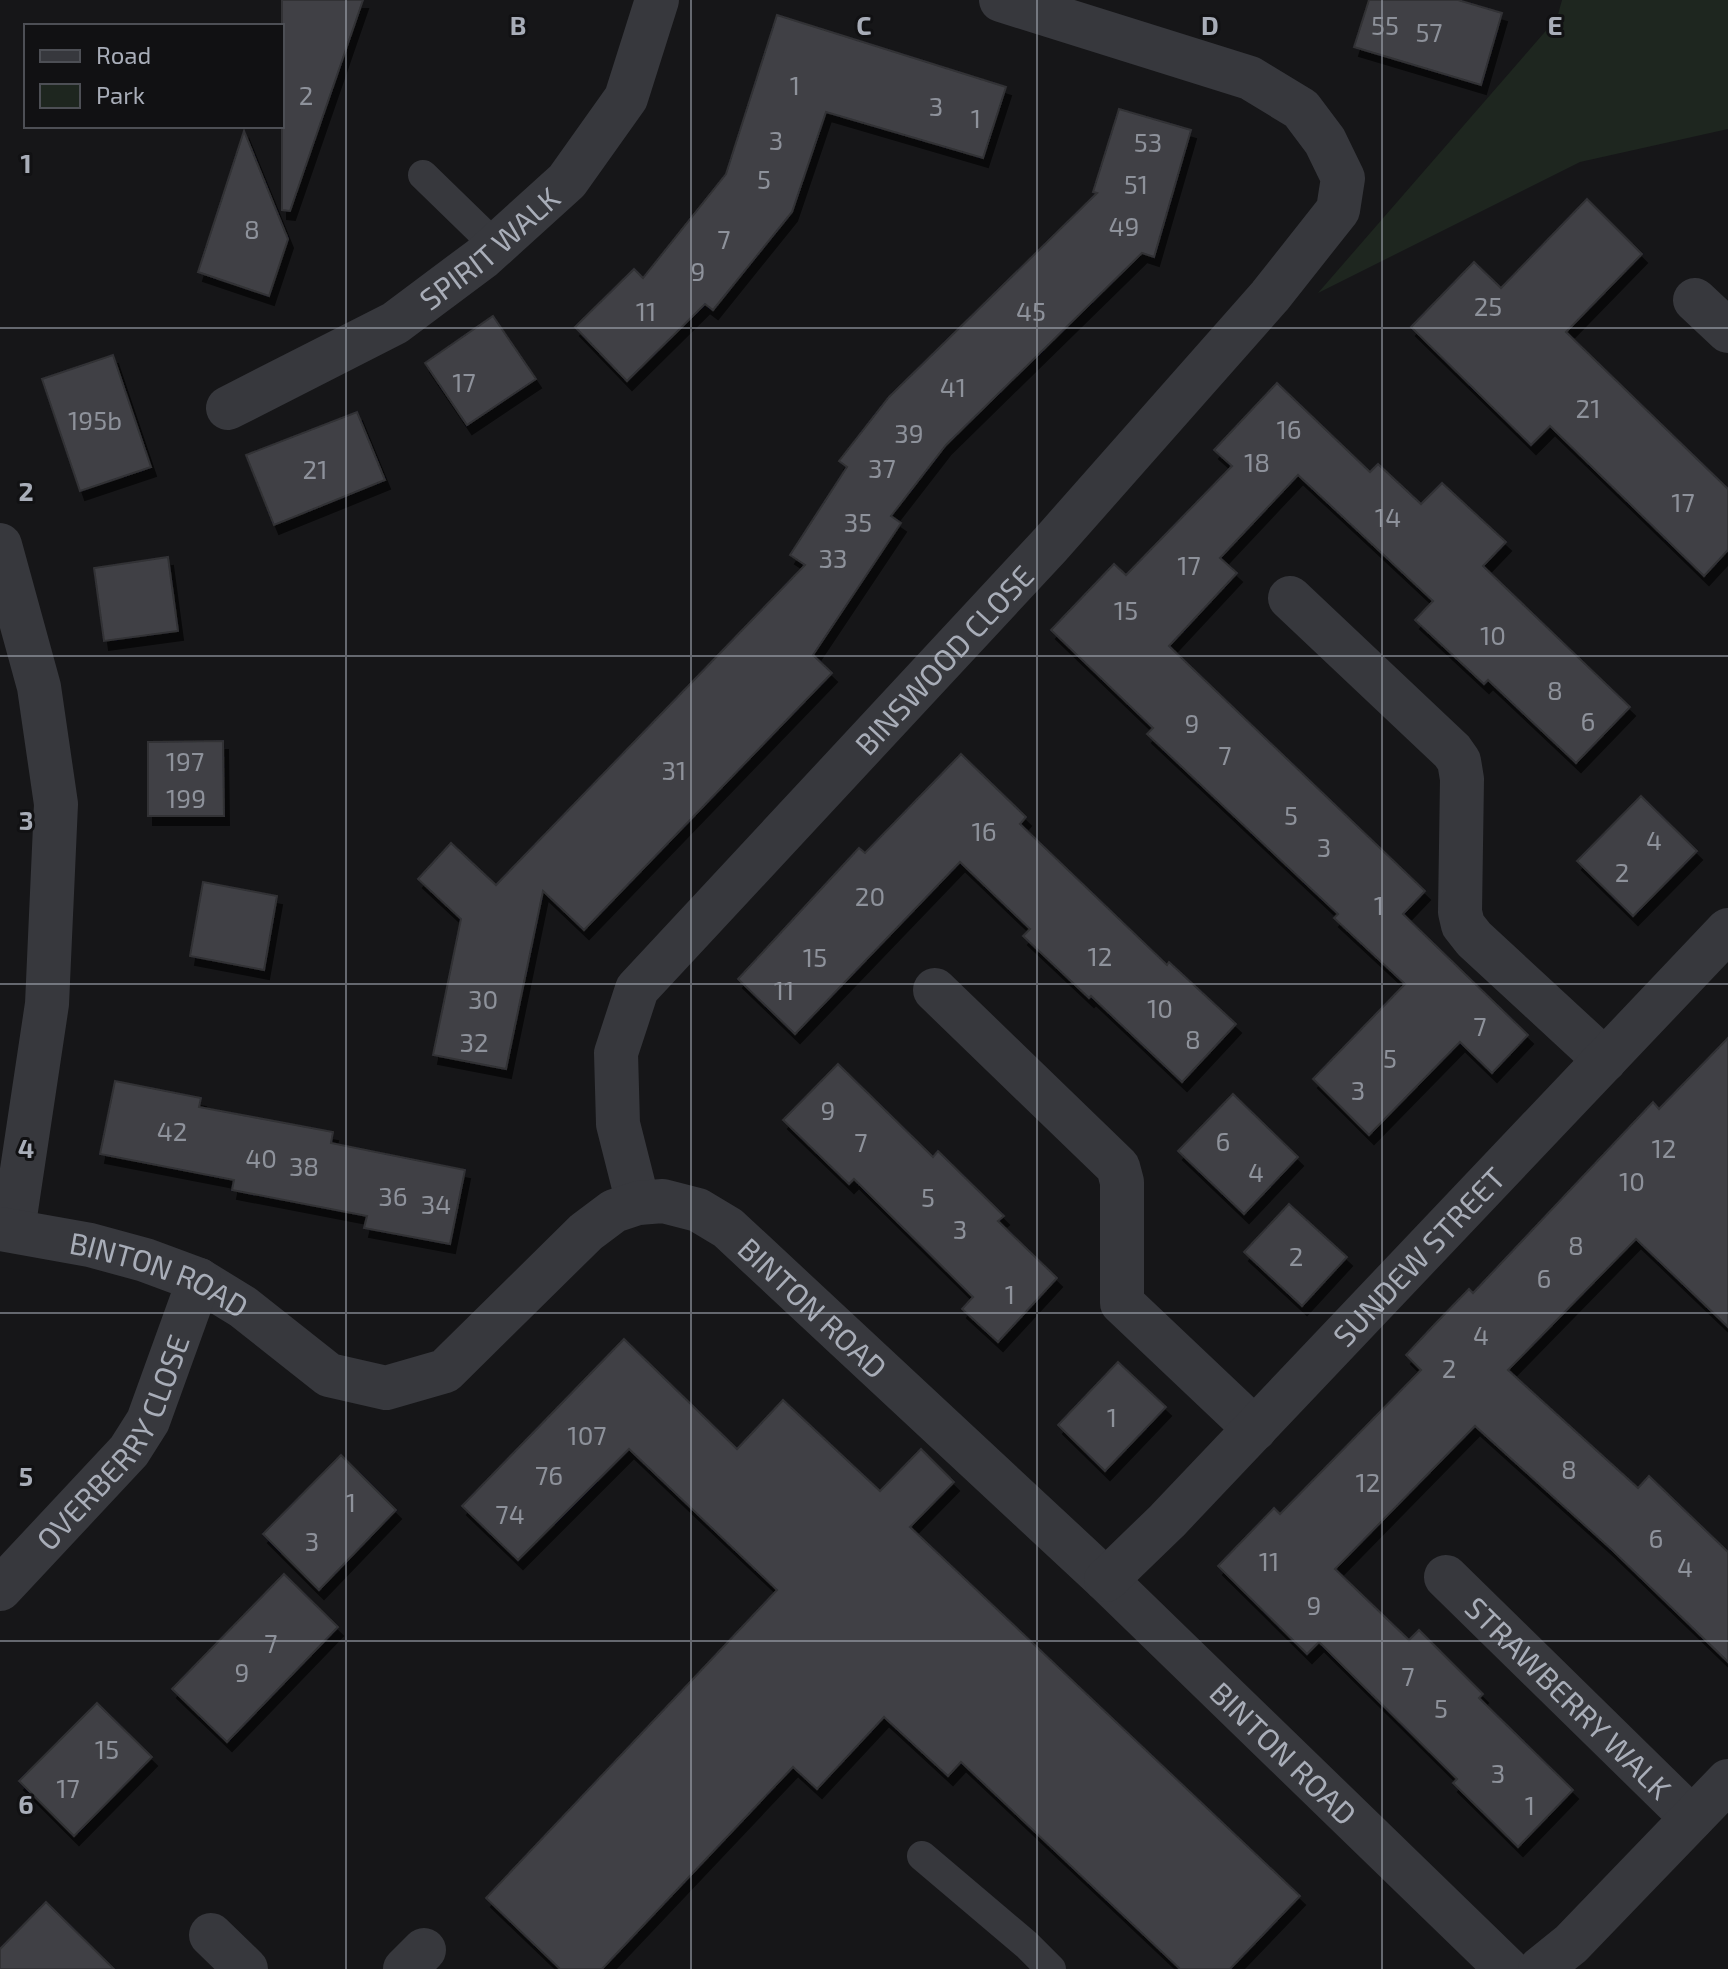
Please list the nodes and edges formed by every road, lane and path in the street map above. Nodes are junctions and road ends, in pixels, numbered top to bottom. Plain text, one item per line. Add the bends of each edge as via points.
1 (657, 0) edge
2 (1001, 0) edge
3 (423, 175) dead end
4 (496, 246) junction
5 (1695, 300) dead end
6 (1728, 331) edge
7 (228, 408) dead end
8 (0, 545) edge
9 (1290, 598) dead end
10 (1728, 930) edge
11 (935, 990) dead end
12 (1605, 1060) junction
13 (638, 1203) junction
14 (6, 1230) edge
15 (199, 1280) junction
16 (1255, 1429) junction
17 (1446, 1577) dead end
18 (1106, 1580) junction
19 (0, 1589) edge
20 (1728, 1781) edge
21 (1692, 1818) junction
22 (922, 1856) dead end
23 (211, 1935) dead end
24 (246, 1969) edge
25 (1051, 1969) edge
26 (1507, 1969) edge
27 (1540, 1969) edge

1 - 4 street, SPIRIT WALK via 626,98 567,181
2 - 13 street, BINSWOOD CLOSE via 1250,78 1301,109 1343,178 1338,210 1270,296 1050,545 637,989 616,1053 618,1124
3 - 4 lane
4 - 7 street, SPIRIT WALK via 395,323
5 - 6 street
8 - 14 street via 39,687 56,804 47,1004
9 - 12 street via 1459,761 1463,925
10 - 12 street, SUNDEW STREET
11 - 16 street via 1118,1167 1122,1303
12 - 16 street, SUNDEW STREET
13 - 15 street, BINTON ROAD via 614,1211 586,1232 445,1371 386,1388 329,1375 243,1307
13 - 18 street, BINTON ROAD via 663,1201 698,1210 728,1228
14 - 15 street, BINTON ROAD via 90,1245
15 - 19 street, OVERBERRY CLOSE via 148,1421 129,1451
16 - 18 street, SUNDEW STREET
17 - 21 street, STRAWBERRY WALK
18 - 26 street, BINTON ROAD
20 - 21 street
21 - 27 street via 1571,1944
22 - 25 lane
23 - 24 street

